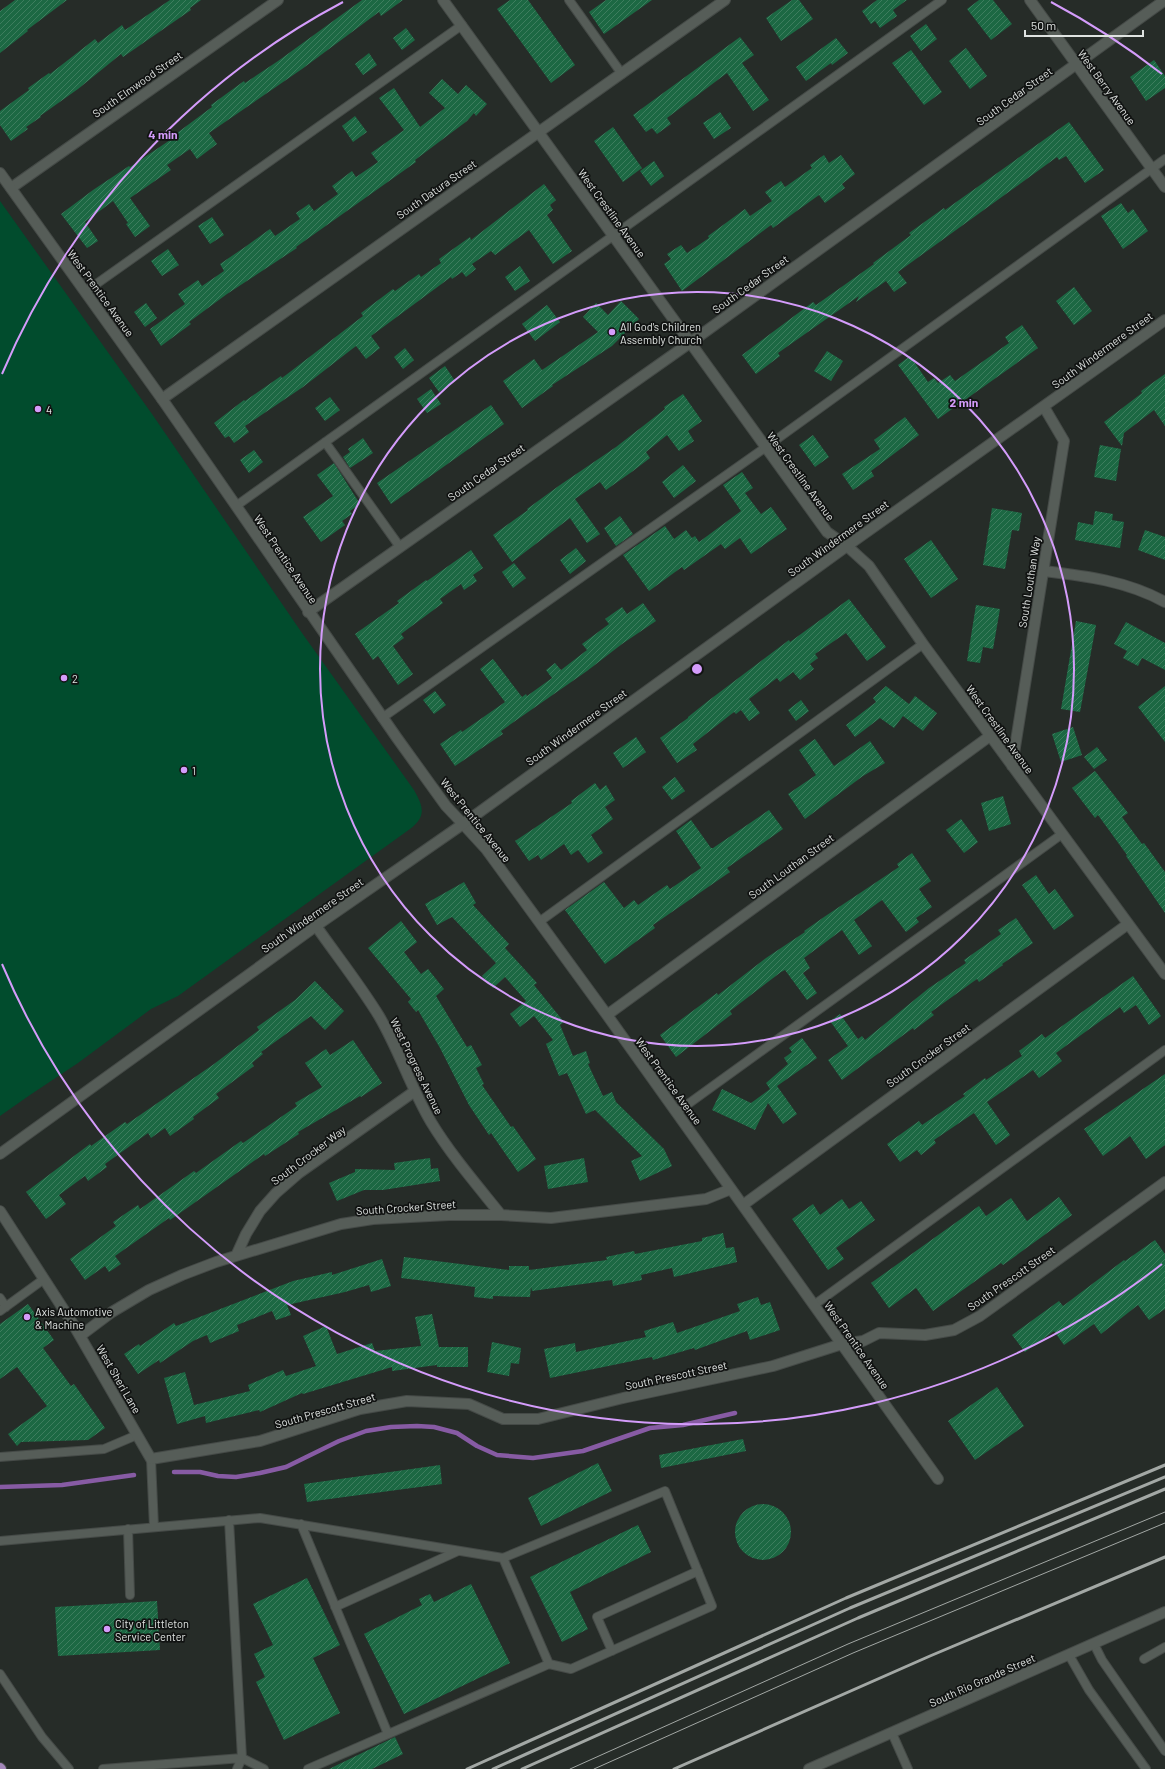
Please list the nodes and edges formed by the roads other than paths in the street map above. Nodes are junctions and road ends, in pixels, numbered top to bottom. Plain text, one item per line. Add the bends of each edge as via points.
1 (278, 0) edge
2 (443, 0) edge
3 (569, 0) edge
4 (726, 0) edge
5 (942, 0) edge
6 (1030, 0) edge
7 (1165, 0) edge
8 (462, 25) junction
9 (1077, 66) junction
10 (622, 74) junction
11 (538, 132) junction
12 (1165, 159) edge
13 (1151, 168) junction
14 (0, 173) edge
15 (1165, 187) edge
16 (11, 188) junction
17 (614, 235) junction
18 (85, 292) junction
19 (1165, 320) edge
20 (691, 342) junction
21 (162, 399) junction
22 (1044, 407) junction
23 (325, 442) junction
24 (766, 447) junction
25 (236, 506) junction
26 (847, 546) junction
27 (400, 547) junction
28 (1044, 571) junction
29 (1165, 602) edge
30 (308, 612) junction
31 (923, 644) junction
32 (382, 718) junction
33 (990, 736) junction
34 (1012, 766) junction
35 (463, 824) junction
36 (1062, 834) junction
37 (539, 922) junction
38 (1128, 924) junction
39 (316, 926) junction
40 (1165, 974) edge
41 (607, 1015) junction
42 (1165, 1050) edge
43 (415, 1091) junction
44 (676, 1112) junction
45 (0, 1154) edge
46 (1165, 1182) edge
47 (731, 1189) junction
48 (743, 1205) junction
49 (0, 1211) edge
50 (501, 1215) junction
51 (236, 1256) junction
52 (44, 1279) junction
53 (0, 1298) edge
54 (814, 1305) junction
55 (3, 1309) edge
56 (80, 1336) junction
57 (842, 1344) junction
58 (137, 1434) junction
59 (0, 1457) edge
60 (151, 1459) junction
61 (938, 1479) dead end
62 (229, 1520) junction
63 (301, 1524) junction
64 (154, 1527) junction
65 (128, 1529) junction
66 (0, 1540) edge
67 (459, 1550) junction
68 (503, 1558) junction
69 (698, 1571) junction
70 (130, 1595) dead end
71 (335, 1607) junction
72 (1165, 1612) edge
73 (1094, 1644) junction
74 (1165, 1647) edge
75 (612, 1651) junction
76 (1069, 1655) junction
77 (1144, 1659) dead end
78 (549, 1664) junction
79 (0, 1674) edge
80 (892, 1733) junction
81 (388, 1734) junction
82 (1165, 1751) edge
83 (242, 1758) junction
84 (69, 1769) edge
85 (103, 1769) edge
86 (236, 1769) edge
87 (264, 1769) edge
88 (308, 1769) edge
89 (809, 1769) edge
90 (908, 1769) edge
91 (1146, 1769) edge

1 - 16 street, South Elmwood Street
2 - 8 street, West Crestline Avenue
3 - 10 lane
4 - 10 street, South Datura Street
5 - 17 lane
6 - 9 street, West Berry Avenue
7 - 9 street, South Cedar Street
8 - 11 street, West Crestline Avenue
8 - 18 lane
9 - 13 street, West Berry Avenue
9 - 20 street, South Cedar Street
10 - 11 street, South Datura Street
11 - 17 street, West Crestline Avenue
11 - 21 street, South Datura Street
12 - 13 lane
13 - 15 street, West Berry Avenue
13 - 24 lane
14 - 16 street, West Prentice Avenue
16 - 18 street, West Prentice Avenue
17 - 20 street, West Crestline Avenue
17 - 23 lane
18 - 21 street, West Prentice Avenue
19 - 22 street, South Windermere Street
20 - 24 street, West Crestline Avenue
20 - 27 street, South Cedar Street
21 - 25 street, West Prentice Avenue
22 - 26 street, South Windermere Street
22 - 28 street, South Louthan Way via 1064,441
23 - 25 lane
23 - 27 lane
24 - 26 street, West Crestline Avenue via 827,532
24 - 32 lane
25 - 30 street, West Prentice Avenue
26 - 31 street, West Crestline Avenue via 869,566
26 - 35 street, South Windermere Street
27 - 30 street, South Cedar Street
28 - 29 street via 1100,578 1130,586
28 - 34 street, South Louthan Way
30 - 32 street, West Prentice Avenue
31 - 33 street, West Crestline Avenue
31 - 37 lane
32 - 35 street, West Prentice Avenue via 446,806
33 - 34 street, West Crestline Avenue
33 - 41 street, South Louthan Street
34 - 36 street, West Crestline Avenue
35 - 37 street, West Prentice Avenue via 486,849
35 - 39 street, South Windermere Street
36 - 38 street, West Crestline Avenue
36 - 44 lane
37 - 41 street, West Prentice Avenue
38 - 40 street, West Crestline Avenue
38 - 48 street, South Crocker Street
39 - 43 street, West Progress Avenue via 379,1015
39 - 45 street, South Windermere Street
41 - 44 street, West Prentice Avenue
42 - 54 lane
43 - 50 street, West Progress Avenue via 431,1123 451,1152
43 - 51 street, South Crocker Way via 299,1173 276,1193 260,1211
44 - 47 street, West Prentice Avenue
46 - 57 street, South Prescott Street via 980,1316 954,1330 925,1335 879,1333 863,1341
47 - 48 street, West Prentice Avenue
47 - 50 street, South Crocker Street via 706,1199 551,1218
48 - 54 street, West Prentice Avenue
49 - 52 street, West Sheri Lane
50 - 51 street, South Crocker Street via 373,1219 341,1224
51 - 56 street, South Crocker Street via 149,1290 112,1312
52 - 55 lane
52 - 56 street, West Sheri Lane
53 - 55 lane
54 - 57 street, West Prentice Avenue
56 - 58 street, West Sheri Lane
57 - 60 street, South Prescott Street via 774,1366 538,1419 503,1419 469,1404 407,1401 360,1409 260,1441
57 - 61 street, West Prentice Avenue
58 - 59 lane via 104,1449
58 - 60 street, West Sheri Lane
60 - 64 lane
62 - 63 lane via 260,1518
62 - 64 lane
62 - 83 lane
63 - 67 lane
63 - 71 lane
64 - 65 lane
65 - 66 lane
65 - 70 lane
67 - 68 lane
67 - 71 lane
68 - 69 lane via 665,1491
68 - 78 lane
69 - 75 lane via 712,1606
69 - 75 lane via 597,1617
71 - 81 lane
72 - 73 street, South Rio Grande Street
73 - 76 street, South Rio Grande Street
73 - 82 lane via 1102,1660
74 - 77 lane
75 - 78 lane via 571,1669
76 - 80 street, South Rio Grande Street
76 - 91 lane via 1089,1690
78 - 81 lane
79 - 84 lane via 42,1737
80 - 89 street, South Rio Grande Street
80 - 90 lane
81 - 88 lane
83 - 85 lane
83 - 86 lane
83 - 87 lane

